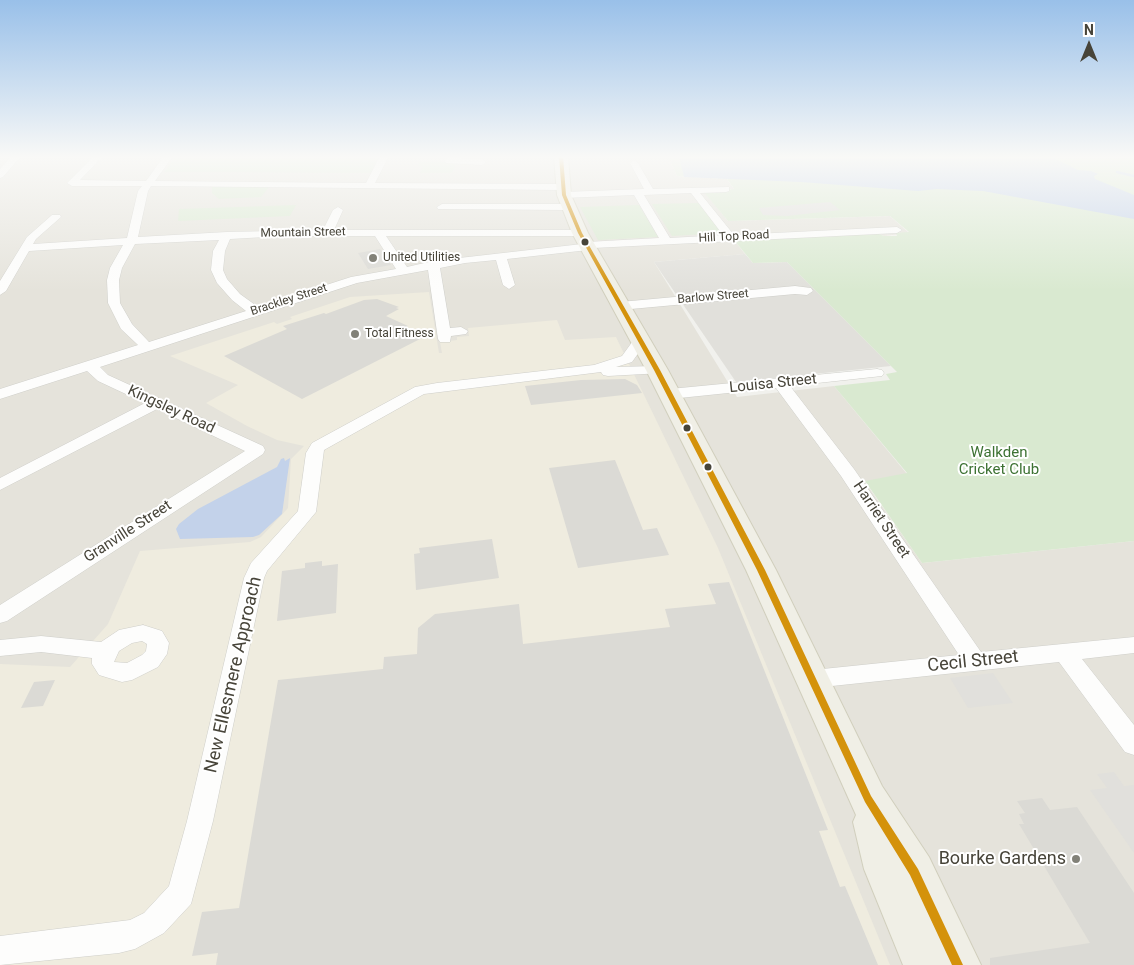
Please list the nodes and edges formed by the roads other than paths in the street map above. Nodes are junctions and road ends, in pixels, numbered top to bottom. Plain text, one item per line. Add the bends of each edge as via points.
1 (141, 201) edge
2 (444, 201) edge
3 (509, 201) edge
4 (567, 201) edge
5 (642, 201) edge
6 (702, 201) edge
7 (442, 207) junction
8 (338, 210) dead end
9 (56, 217) dead end
10 (897, 230) dead end
11 (378, 232) junction
12 (327, 233) junction
13 (432, 233) junction
14 (226, 235) junction
15 (730, 237) junction
16 (666, 240) junction
17 (131, 241) junction
18 (585, 242) junction
19 (26, 248) junction
20 (500, 256) junction
21 (434, 264) junction
22 (403, 270) junction
23 (511, 281) dead end
24 (0, 291) edge
25 (807, 291) dead end
26 (620, 306) junction
27 (255, 311) junction
28 (461, 331) dead end
29 (640, 341) junction
30 (146, 346) junction
31 (89, 364) junction
32 (655, 367) junction
33 (596, 369) junction
34 (877, 373) dead end
35 (565, 374) junction
36 (780, 383) junction
37 (0, 394) edge
38 (670, 394) junction
39 (157, 403) junction
40 (256, 450) joint
41 (0, 484) edge
42 (2, 620) edge
43 (1134, 645) edge
44 (0, 648) edge
45 (106, 651) dead end
46 (1064, 652) junction
47 (975, 662) junction
48 (813, 679) junction
49 (1134, 744) edge
50 (868, 799) junction
51 (0, 951) edge
52 (926, 965) edge
53 (958, 965) edge

1 - 17 street
2 - 7 street
3 - 7 street
4 - 18 main road
5 - 16 street
6 - 15 street
7 - 13 street
8 - 12 street
9 - 19 street via 35,234
10 - 15 street, Hill Top Road
11 - 12 street, Mountain Street
11 - 13 street, Mountain Street
11 - 22 street
12 - 14 street, Mountain Street
13 - 18 street, Mountain Street
14 - 17 street, Mountain Street
14 - 27 street via 219,250 217,270 236,297
15 - 16 street, Hill Top Road
16 - 18 street, Hill Top Road
17 - 19 street, Mountain Street
17 - 30 street via 116,268 112,291 122,320
18 - 20 street, Brackley Street
18 - 26 main road
19 - 24 street
20 - 21 street, Brackley Street
20 - 23 street
21 - 22 street, Brackley Street
21 - 28 street via 444,336
22 - 27 street, Brackley Street via 338,285
25 - 26 street, Barlow Street
26 - 29 main road
27 - 30 street, Brackley Street
29 - 32 main road
29 - 33 street, New Ellesmere Approach via 627,360
30 - 31 street, Brackley Street
31 - 37 street, Brackley Street
31 - 39 street, Kingsley Road via 103,378
32 - 33 street, New Ellesmere Approach
32 - 35 street, New Ellesmere Approach
32 - 38 main road
33 - 35 street, New Ellesmere Approach
34 - 36 street, Louisa Street
35 - 51 street, New Ellesmere Approach via 420,390 318,447 314,453 307,512 258,568 254,578 181,894 169,910 135,934
36 - 38 street, Louisa Street
36 - 47 street, Harriet Street via 848,473
38 - 48 main road
39 - 40 street, Kingsley Road
39 - 41 street
40 - 42 street, Granville Street
43 - 46 street, Cecil Street
44 - 45 street via 41,644
46 - 47 street, Cecil Street
46 - 49 street
47 - 48 street, Cecil Street
48 - 50 main road
50 - 52 main road via 885,869
50 - 53 main road via 914,872

